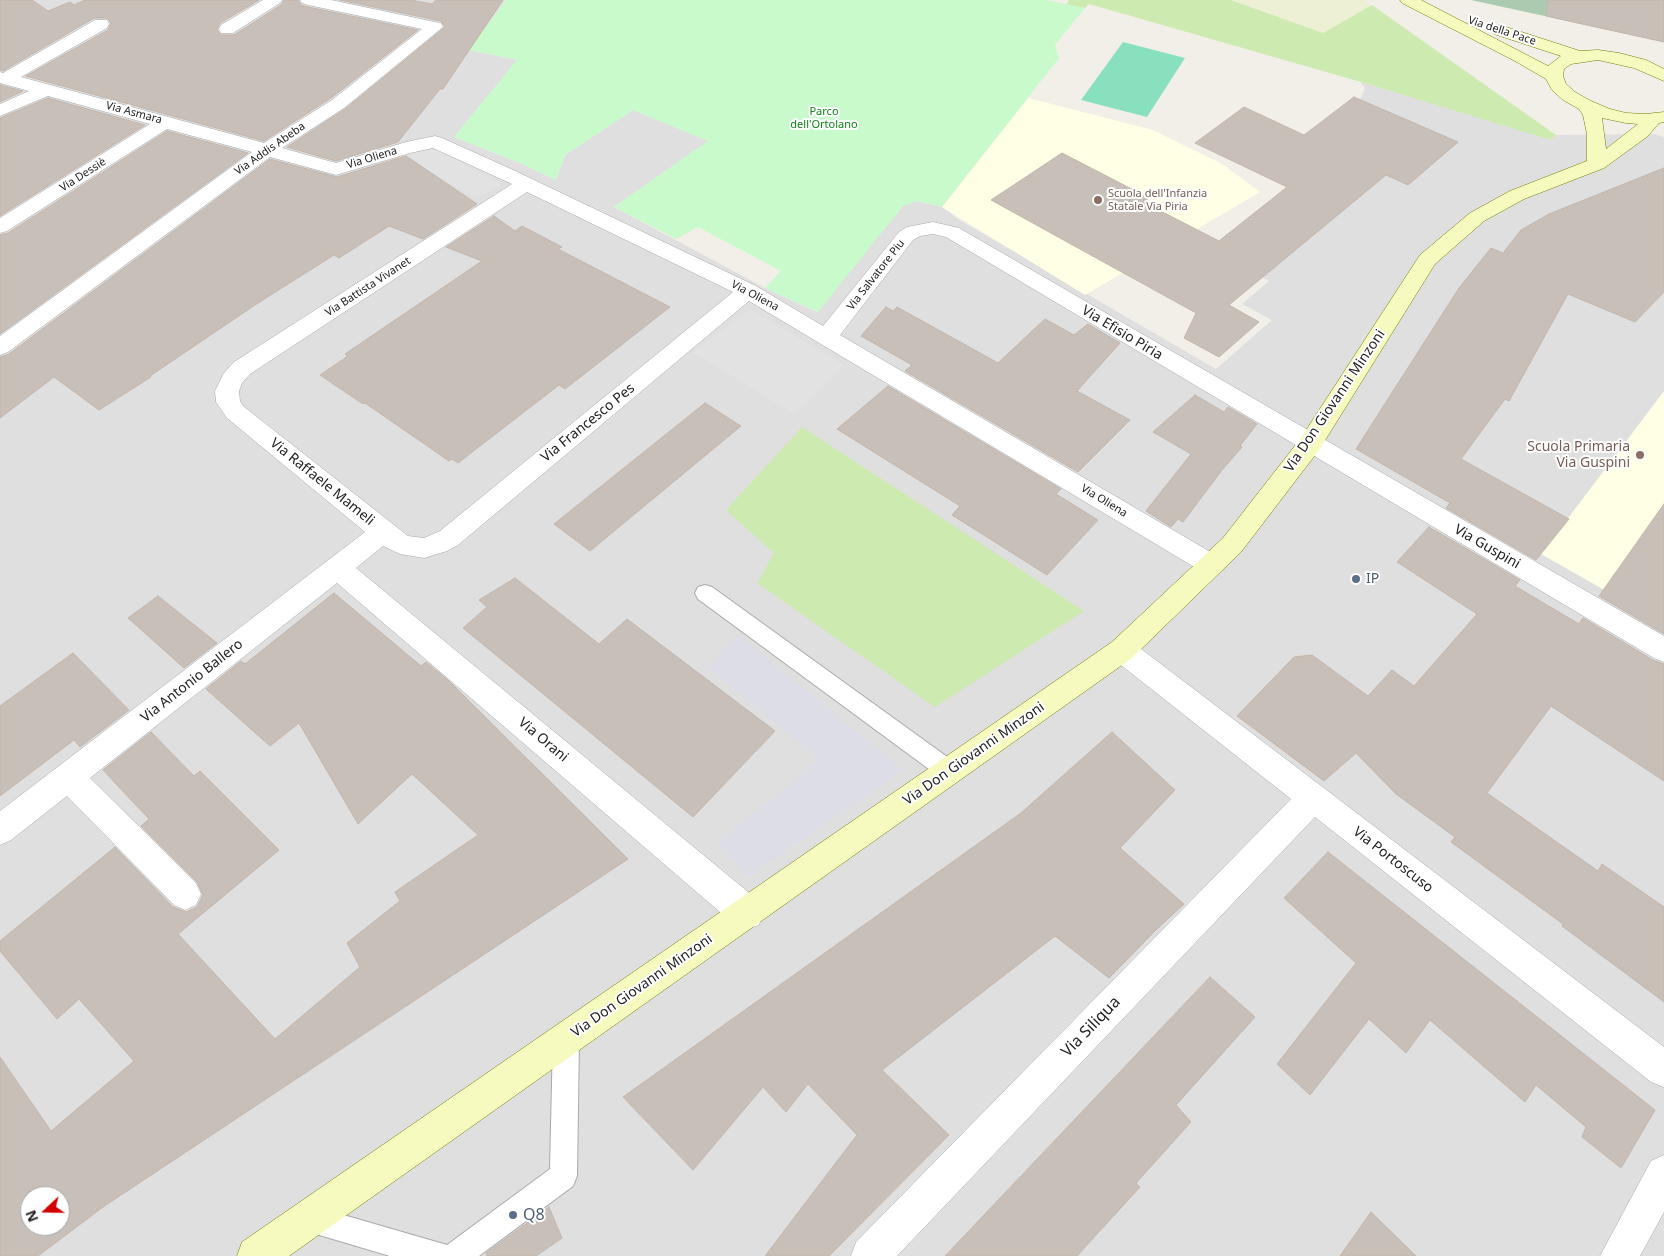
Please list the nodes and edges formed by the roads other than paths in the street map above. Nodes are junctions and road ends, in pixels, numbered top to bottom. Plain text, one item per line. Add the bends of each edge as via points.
1 (274, 0) edge
2 (308, 0) edge
3 (1408, 0) edge
4 (1424, 7) junction
5 (101, 24) dead end
6 (227, 29) dead end
7 (1579, 56) junction
8 (1662, 74) edge
9 (1554, 76) junction
10 (3, 78) edge
11 (45, 90) junction
12 (1585, 105) junction
13 (0, 111) edge
14 (1660, 118) edge
15 (165, 122) junction
16 (268, 149) junction
17 (1597, 164) junction
18 (526, 184) junction
19 (0, 227) edge
20 (933, 228) joint
21 (748, 291) junction
22 (826, 336) junction
23 (0, 347) edge
24 (228, 402) joint
25 (1310, 444) junction
26 (383, 532) junction
27 (424, 548) joint
28 (1210, 564) junction
29 (338, 568) junction
30 (705, 593) dead end
31 (1122, 650) junction
32 (1664, 650) edge
33 (949, 771) junction
34 (68, 777) junction
35 (1313, 798) junction
36 (0, 830) edge
37 (185, 894) dead end
38 (747, 913) junction
39 (566, 1039) junction
40 (1664, 1069) edge
41 (1664, 1174) edge
42 (309, 1219) junction
43 (256, 1256) edge
44 (439, 1256) edge
45 (456, 1256) edge
46 (870, 1256) edge
47 (1619, 1256) edge

1 - 6 street
2 - 16 street, Via Addis Abeba via 435,27 338,104
3 - 4 street, Via della Pace
4 - 7 street, Via della Pace
4 - 9 street, Via della Pace
5 - 10 street
7 - 8 street via 1619,58
7 - 9 street via 1556,67
9 - 12 street via 1558,86
10 - 11 street, Via Asmara
11 - 13 street
11 - 15 street, Via Asmara
12 - 14 street via 1626,118
12 - 17 street via 1592,115 1596,134
14 - 17 street, Via Don Giovanni Minzoni
15 - 16 street, Via Asmara
15 - 19 street, Via Dessiè
16 - 18 street, Via Oliena via 336,169 435,142
16 - 23 street, Via Addis Abeba
17 - 25 street, Via Don Giovanni Minzoni via 1517,195 1477,217 1427,260
18 - 21 street, Via Oliena
18 - 24 street, Via Battista Vivanet via 242,368 227,391
20 - 22 street, Via Salvatore Piu via 914,231 906,236
20 - 25 street, Via Efisio Piria via 952,232
21 - 22 street, Via Oliena
21 - 27 street, Via Francesco Pes via 449,538
22 - 28 street, Via Oliena
24 - 26 street, Via Raffaele Mameli via 235,412
25 - 28 street, Via Don Giovanni Minzoni via 1232,544
25 - 32 street, Via Guspini
26 - 27 street, Via Raffaele Mameli via 400,544
26 - 29 street, Via Antonio Ballero
28 - 31 street, Via Don Giovanni Minzoni
29 - 34 street, Via Antonio Ballero
29 - 38 street, Via Orani
30 - 33 lane
31 - 33 street, Via Don Giovanni Minzoni
31 - 35 street, Via Portoscuso
33 - 38 street, Via Don Giovanni Minzoni
34 - 36 street, Via Antonio Ballero
34 - 37 street
35 - 40 street, Via Portoscuso
35 - 46 street, Via Siliqua
38 - 39 street, Via Don Giovanni Minzoni
39 - 42 street, Via Don Giovanni Minzoni
39 - 45 lane via 563,1176
41 - 47 street
42 - 43 street, Via Don Giovanni Minzoni
42 - 44 lane

